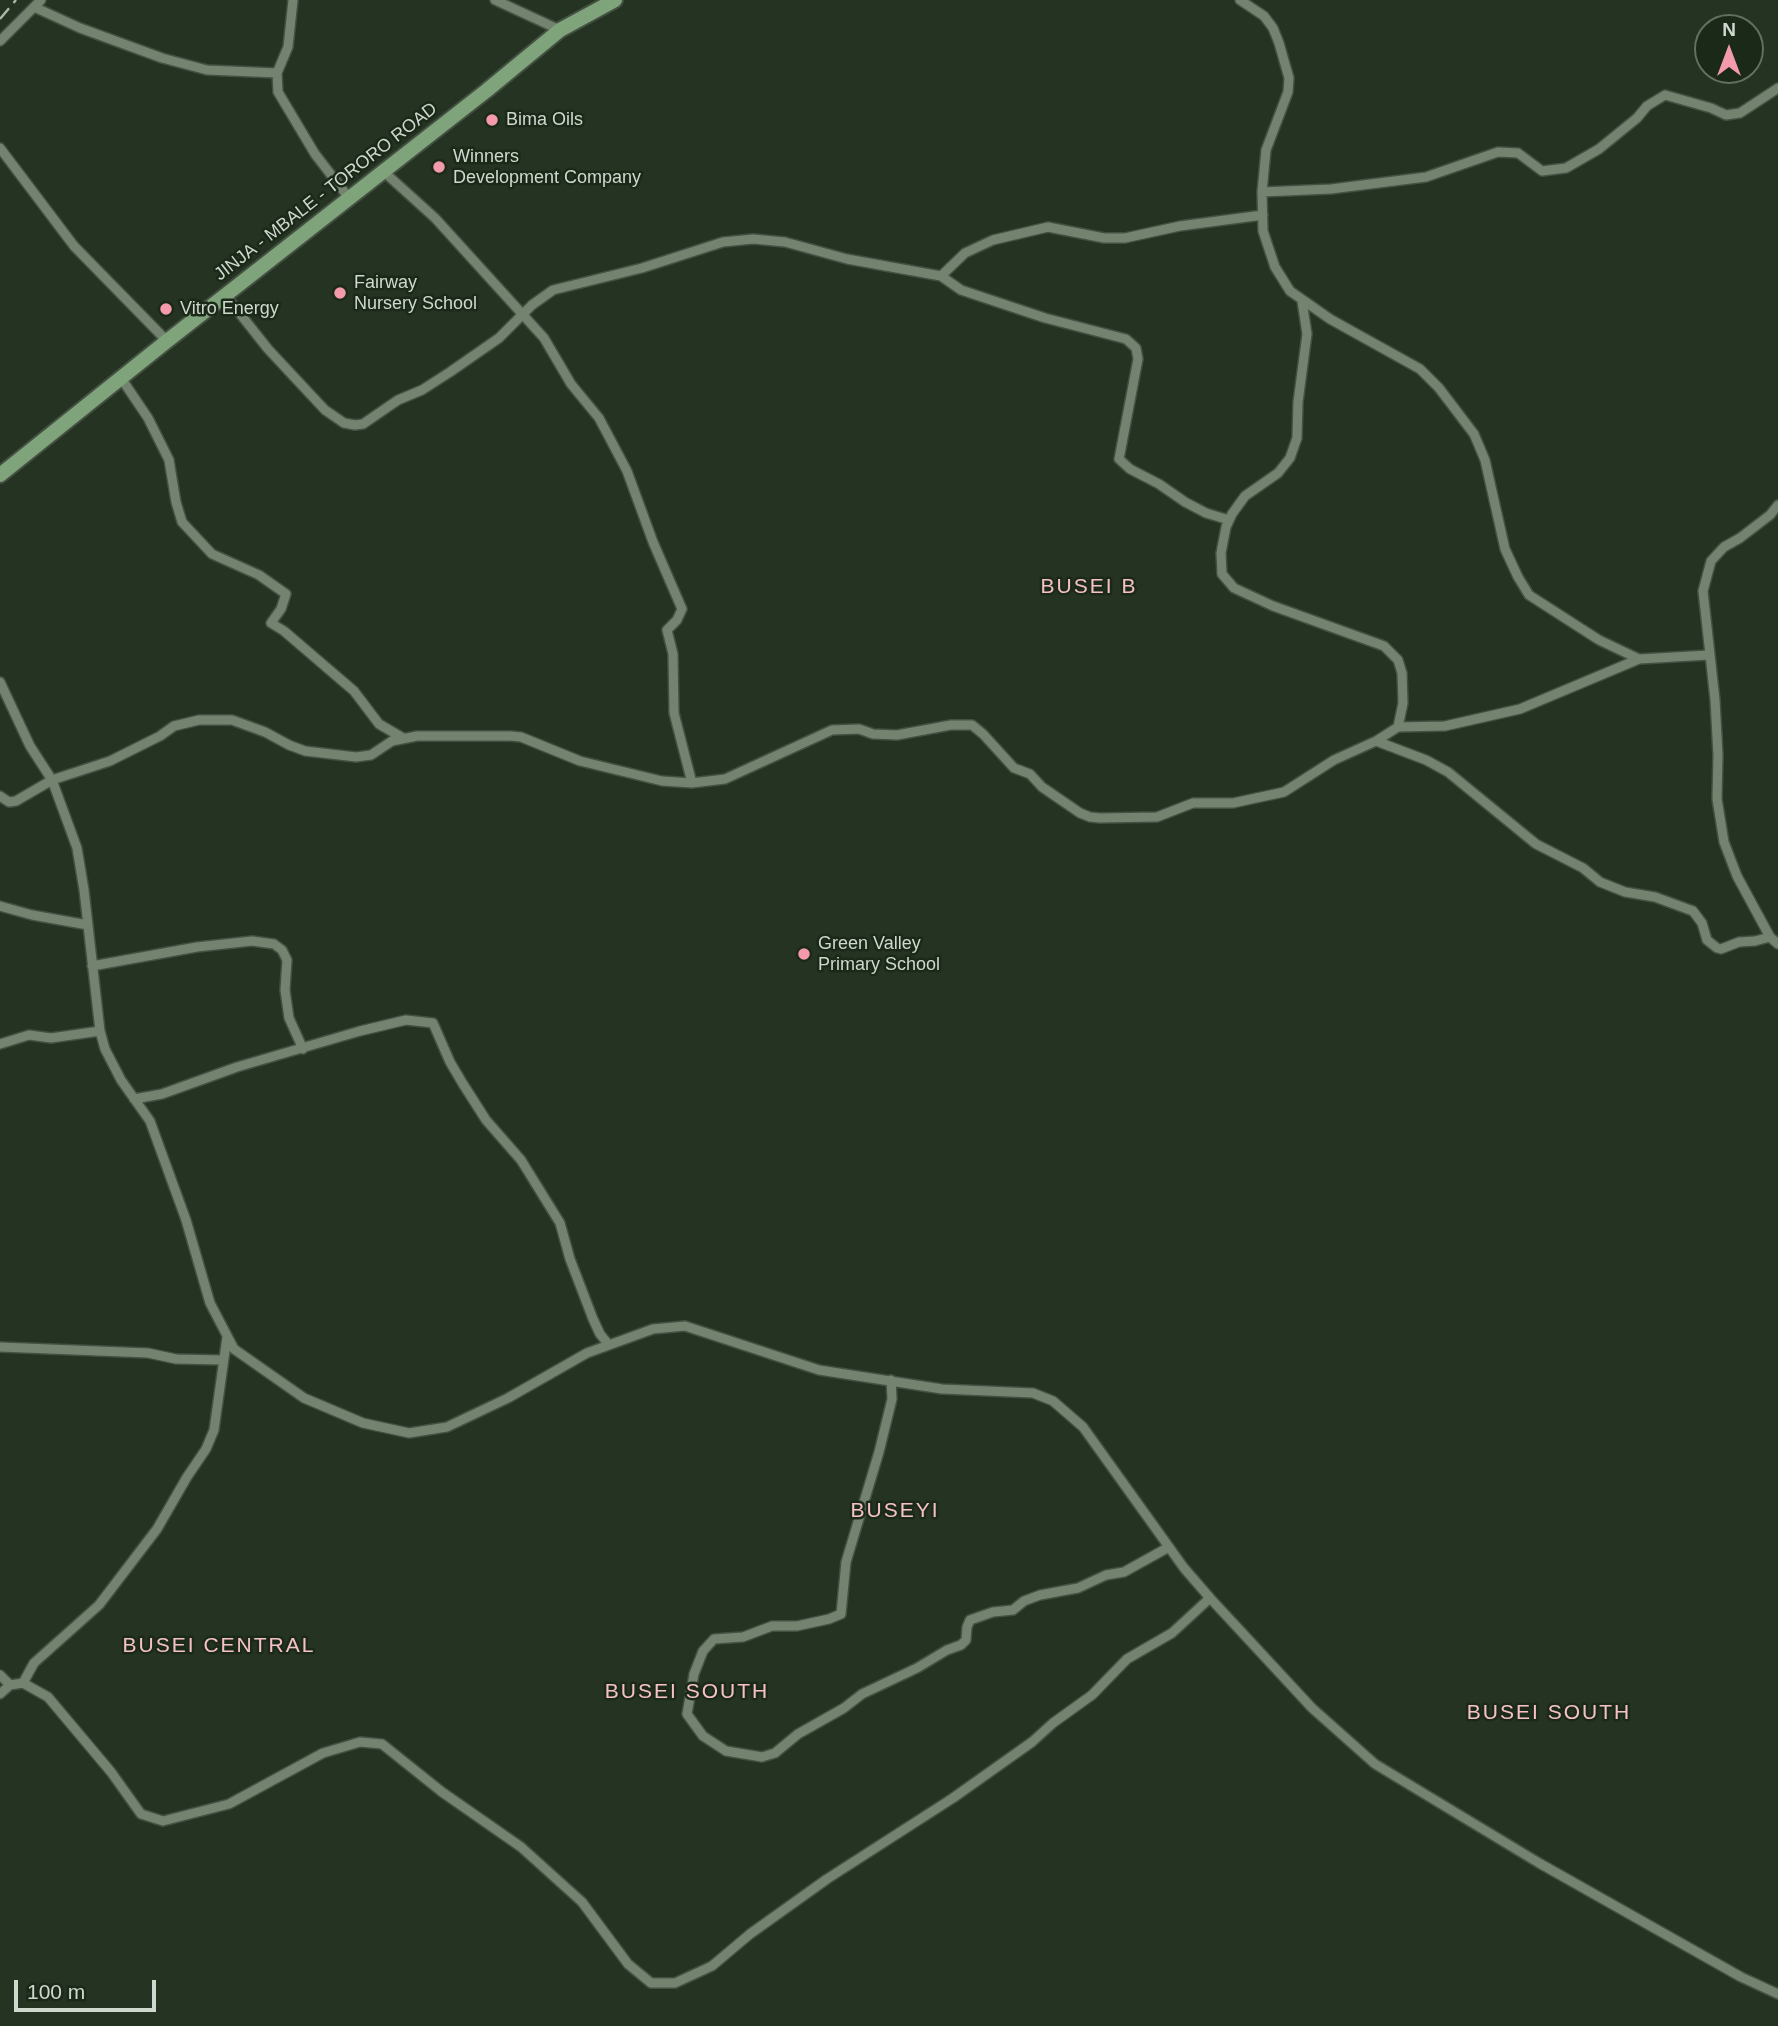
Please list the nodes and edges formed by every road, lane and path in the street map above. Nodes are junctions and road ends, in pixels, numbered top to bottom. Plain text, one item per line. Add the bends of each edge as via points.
1 (293, 0) edge
2 (495, 0) edge
3 (615, 0) edge
4 (1240, 0) edge
5 (37, 4) edge
6 (560, 30) junction
7 (0, 41) edge
8 (277, 74) junction
9 (1778, 88) edge
10 (0, 148) edge
11 (383, 171) junction
12 (1262, 192) junction
13 (349, 198) junction
14 (1263, 215) junction
15 (941, 276) junction
16 (226, 296) junction
17 (1302, 301) junction
18 (524, 313) junction
19 (167, 341) junction
20 (121, 378) junction
21 (0, 475) edge
22 (1778, 505) edge
23 (1229, 520) junction
24 (1709, 655) junction
25 (1639, 659) junction
26 (0, 682) edge
27 (1398, 727) junction
28 (403, 738) junction
29 (1376, 741) junction
30 (52, 780) junction
31 (692, 783) junction
32 (0, 796) edge
33 (0, 906) edge
34 (88, 926) junction
35 (1774, 940) edge
36 (92, 967) junction
37 (100, 1031) junction
38 (0, 1044) edge
39 (303, 1049) junction
40 (134, 1099) junction
41 (227, 1337) junction
42 (609, 1345) junction
43 (0, 1347) edge
44 (223, 1360) junction
45 (891, 1380) junction
46 (1169, 1547) junction
47 (1210, 1598) junction
48 (0, 1675) edge
49 (23, 1683) junction
50 (10, 1685) junction
51 (0, 1694) edge
52 (1778, 1994) edge

1 - 8 street via 288,47
2 - 6 street
3 - 6 main road, JINJA - MBALE - TORORO ROAD
4 - 12 street via 1273,28 1289,78 1266,150
5 - 7 street
5 - 8 street via 80,28 162,58 207,70
6 - 11 main road, JINJA - MBALE - TORORO ROAD
8 - 13 street via 278,92
9 - 12 street via 1740,113 1726,115 1665,95 1599,149 1566,168 1542,171 1518,153 1498,152 1426,177
10 - 19 street via 74,246
11 - 13 main road, JINJA - MBALE - TORORO ROAD
11 - 18 street via 435,218
12 - 14 street
13 - 16 main road, JINJA - MBALE - TORORO ROAD
14 - 15 street via 1125,238 1048,226 993,240 965,253
14 - 17 street via 1263,231 1275,267
15 - 18 street via 753,239 723,242 553,290
15 - 23 street via 961,290 1126,339 1136,348 1138,359 1119,459 1185,502
16 - 18 street via 325,410 355,425 450,372 499,338
16 - 19 main road, JINJA - MBALE - TORORO ROAD
17 - 23 street via 1307,334 1297,438 1278,473 1245,496
17 - 25 street via 1420,369 1439,388 1474,434 1485,460 1505,549 1530,595 1599,640
18 - 31 street via 599,418 627,471 682,609 667,630 673,654 674,713
19 - 20 main road, JINJA - MBALE - TORORO ROAD
20 - 21 main road, JINJA - MBALE - TORORO ROAD
20 - 28 street via 169,460 182,522 212,554 259,575 286,594 271,623 354,691 379,723
22 - 24 street via 1710,561 1703,591
23 - 27 street via 1221,553 1222,574 1234,588 1384,646 1398,660 1403,703
24 - 25 street
24 - 35 street via 1717,799 1724,842 1737,876
25 - 27 street via 1520,709 1445,726
26 - 30 street
27 - 29 street
28 - 30 street via 372,755 356,758 305,751 232,720 199,720 174,726 110,761
28 - 31 street via 521,737 580,761
29 - 31 street via 1334,760 1284,792 1233,803 1193,803 1168,814 1141,818 1080,813 1030,774 1014,768 972,725 897,735 832,730 725,779
29 - 35 street via 1448,772 1536,844 1583,867 1600,881 1693,911 1707,940 1717,948
30 - 32 street via 16,802
30 - 34 street via 77,848
33 - 34 street
34 - 36 street
36 - 37 street
36 - 39 street via 206,946 252,941 274,944 287,960 289,1018
37 - 38 street via 51,1038 29,1035
37 - 40 street via 105,1049
39 - 40 street
39 - 42 street via 407,1020 433,1023 469,1093 521,1160 560,1223 593,1319
40 - 41 street via 150,1121 186,1220 209,1303
41 - 42 street via 234,1349 304,1398 362,1423 410,1433 447,1427
41 - 44 street
42 - 45 street via 653,1329 685,1326 819,1370
43 - 44 street
44 - 49 street via 214,1430 206,1450 157,1529 105,1599 34,1663
45 - 46 street via 942,1389 1033,1393 1053,1401 1083,1427
45 - 46 street via 892,1399 879,1452 846,1562 841,1614 797,1626 772,1626 743,1637 714,1639 704,1651 694,1674 687,1714 704,1736 726,1751 762,1757 775,1753 862,1695 961,1645 971,1620 1124,1572
46 - 47 street
47 - 49 street via 1172,1633 1127,1659 1092,1695 1032,1742 827,1879 712,1966 675,1983 651,1983 628,1964 572,1892 520,1847 382,1744 360,1742 323,1753 229,1804 163,1821 141,1814 48,1697
47 - 52 street via 1312,1709 1375,1764 1539,1863
48 - 50 street
49 - 50 street
50 - 51 street

